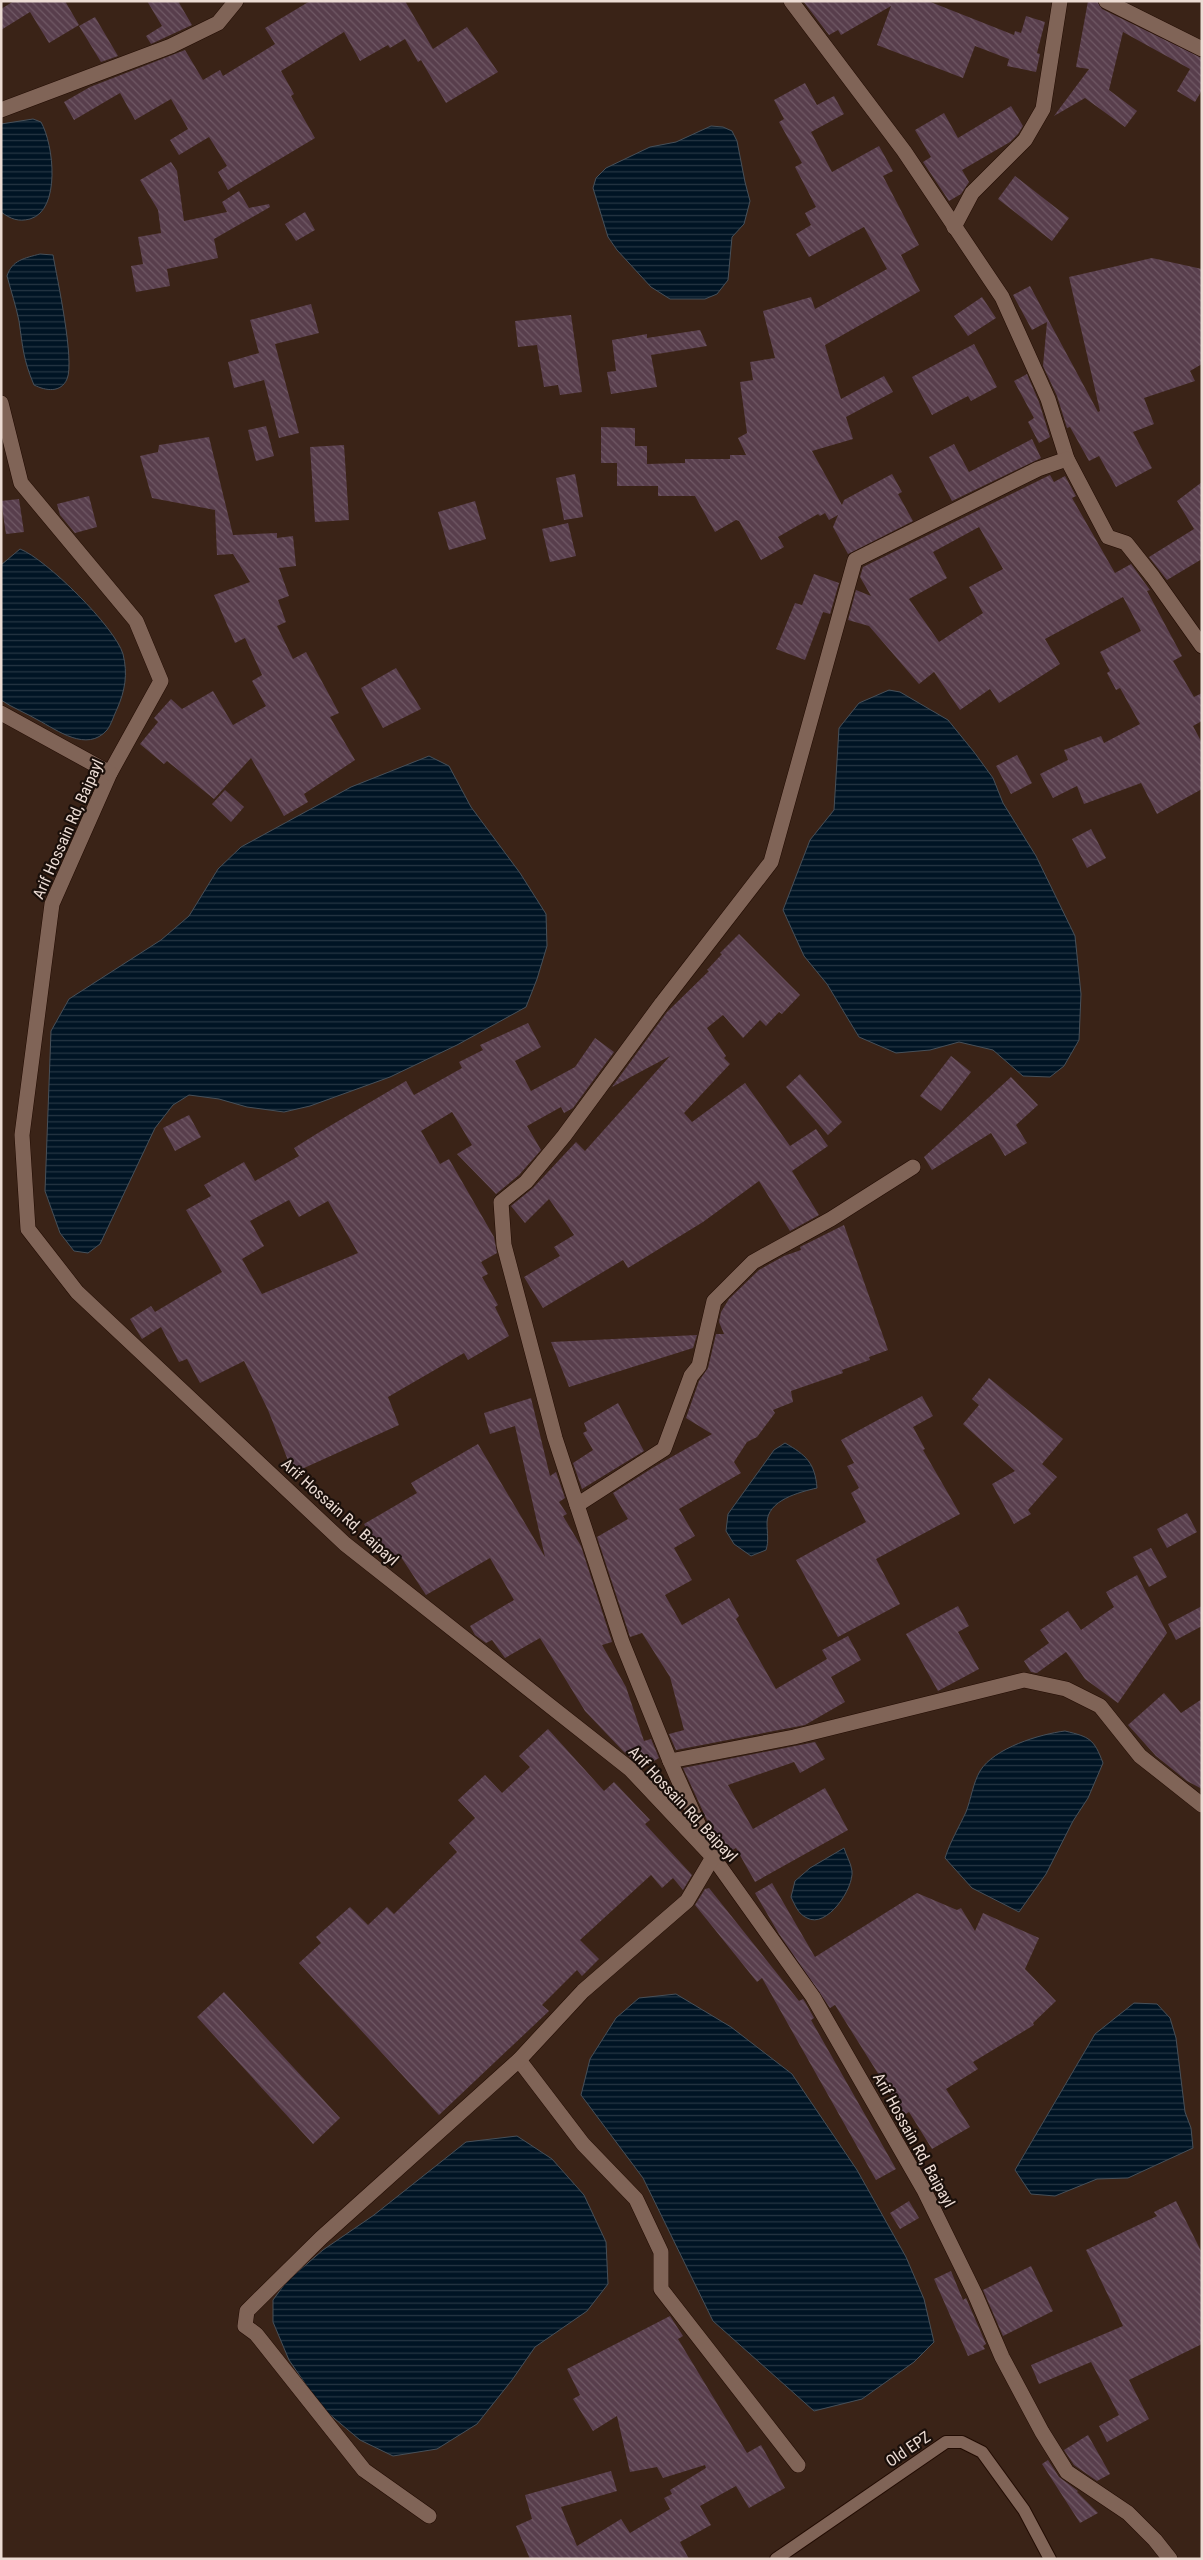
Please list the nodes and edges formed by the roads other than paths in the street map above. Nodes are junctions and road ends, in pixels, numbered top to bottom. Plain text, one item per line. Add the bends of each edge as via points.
1 (236, 1) edge
2 (791, 1) edge
3 (1060, 1) edge
4 (1106, 1) edge
5 (1202, 49) edge
6 (1, 110) edge
7 (954, 227) junction
8 (1, 403) edge
9 (1067, 459) junction
10 (1202, 646) edge
11 (1, 713) edge
12 (110, 773) junction
13 (913, 1167) dead end
14 (577, 1505) junction
15 (670, 1761) junction
16 (1202, 1805) edge
17 (713, 1857) junction
18 (519, 2060) junction
19 (798, 2464) dead end
20 (429, 2516) dead end
21 (776, 2559) edge
22 (1050, 2559) edge
23 (1170, 2559) edge

1 - 6 street via 218,23 171,46
2 - 7 street via 904,151
3 - 7 street via 1043,109 1025,140 972,193
4 - 5 street
7 - 9 street via 1002,297 1048,399
8 - 12 street, Arif Hossain Rd, Baipayl via 21,483 136,621 161,681
9 - 10 street via 1108,537 1126,543
9 - 14 street via 1038,469 855,560 772,862 564,1136 526,1182 501,1202 504,1245 555,1438
11 - 12 street
12 - 17 street, Arif Hossain Rd, Baipayl via 52,904 22,1135 28,1229 77,1292 346,1544 630,1769
13 - 14 street via 831,1219 753,1262 720,1293 709,1316 699,1366 692,1376 664,1449
14 - 15 street via 622,1642
15 - 16 street via 794,1737 1024,1680 1066,1689 1100,1706 1140,1756
15 - 17 street
17 - 18 street via 687,1901 583,1991
17 - 23 street, Arif Hossain Rd, Baipayl via 813,1998 900,2148 971,2286 1002,2357 1067,2472 1128,2513
18 - 19 street via 583,2144 636,2199 661,2252 661,2289
18 - 20 street via 321,2238 247,2311 245,2326 256,2334 364,2470
21 - 22 lane, Old EPZ via 946,2442 962,2442 982,2452 1024,2510

